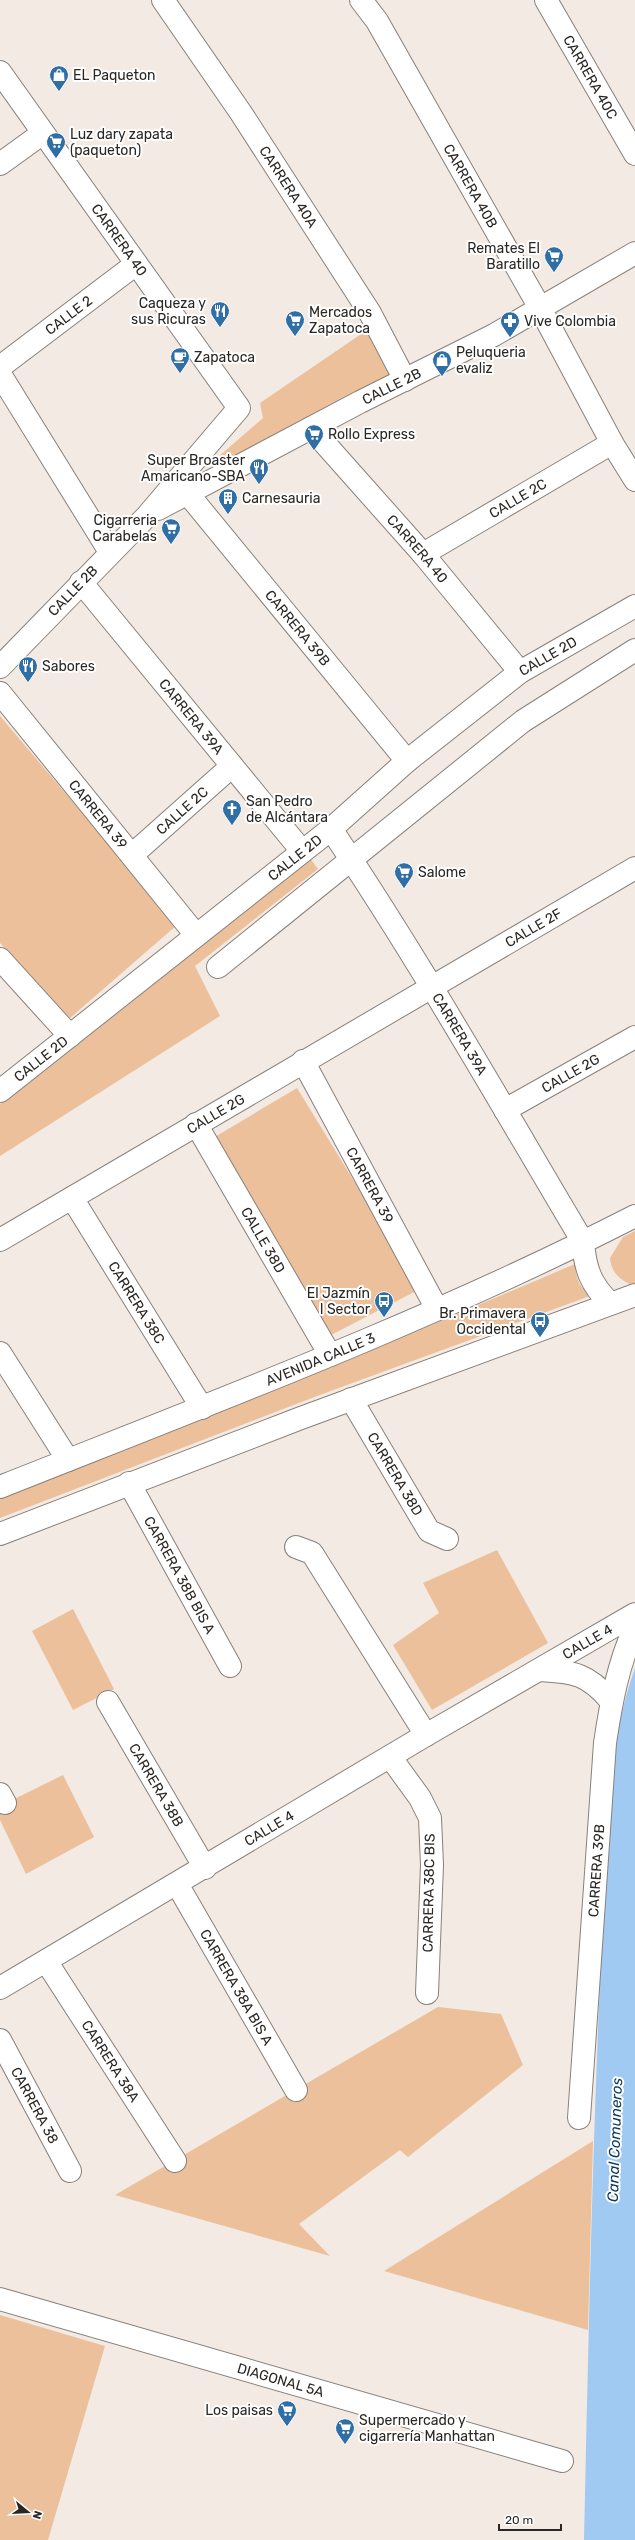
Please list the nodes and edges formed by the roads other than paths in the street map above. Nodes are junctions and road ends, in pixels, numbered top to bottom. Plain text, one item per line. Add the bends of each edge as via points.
1 (163, 0) edge
2 (361, 0) edge
3 (546, 0) edge
4 (0, 72) edge
5 (43, 133) junction
6 (635, 154) edge
7 (0, 164) edge
8 (635, 253) edge
9 (136, 264) junction
10 (540, 308) junction
11 (0, 367) edge
12 (0, 374) edge
13 (405, 380) junction
14 (239, 408) joint
15 (311, 428) junction
16 (612, 444) junction
17 (635, 480) edge
18 (188, 494) junction
19 (147, 516) junction
20 (110, 552) junction
21 (423, 554) junction
22 (81, 582) junction
23 (635, 606) edge
24 (635, 650) edge
25 (0, 667) edge
26 (520, 672) junction
27 (0, 693) edge
28 (407, 761) junction
29 (232, 766) junction
30 (331, 828) junction
31 (302, 851) junction
32 (132, 854) junction
33 (352, 860) junction
34 (635, 868) edge
35 (196, 935) junction
36 (2, 964) edge
37 (218, 967) dead end
38 (432, 989) junction
39 (70, 1036) junction
40 (635, 1038) edge
41 (303, 1061) junction
42 (0, 1091) edge
43 (506, 1110) junction
44 (196, 1124) junction
45 (72, 1198) junction
46 (635, 1216) edge
47 (0, 1240) edge
48 (583, 1242) junction
49 (635, 1295) edge
50 (610, 1303) junction
51 (437, 1309) junction
52 (0, 1353) edge
53 (330, 1355) junction
54 (351, 1399) junction
55 (202, 1408) junction
56 (68, 1460) junction
57 (129, 1483) junction
58 (0, 1487) edge
59 (0, 1534) edge
60 (447, 1539) dead end
61 (296, 1547) dead end
62 (635, 1614) edge
63 (635, 1627) edge
64 (230, 1666) dead end
65 (540, 1670) junction
66 (108, 1702) dead end
67 (611, 1702) junction
68 (426, 1735) junction
69 (391, 1758) junction
70 (205, 1868) junction
71 (177, 1884) junction
72 (46, 1961) junction
73 (0, 1988) edge
74 (427, 1993) dead end
75 (0, 2040) edge
76 (296, 2090) dead end
77 (579, 2118) dead end
78 (175, 2161) dead end
79 (70, 2172) dead end
80 (0, 2299) edge
81 (562, 2461) dead end

1 - 13 street, CARRERA 40A via 241,113 370,314
2 - 10 street, CARRERA 40B via 377,21
3 - 6 street, CARRERA 40C
4 - 5 street, CARRERA 40
5 - 7 street
5 - 9 street, CARRERA 40
8 - 10 street, CALLE 2B
9 - 11 street, CALLE 2
9 - 14 street, CARRERA 40
10 - 13 street, CALLE 2B via 494,335
10 - 16 street, CARRERA 40B
12 - 20 street
13 - 15 street, CALLE 2B
14 - 19 street, CALLE 2B
15 - 18 street, CALLE 2B
15 - 21 street, CARRERA 40
16 - 17 street, CARRERA 40B
16 - 21 street, CALLE 2C
18 - 19 street, CALLE 2B
18 - 28 street, CARRERA 39B
19 - 20 street, CALLE 2B
20 - 22 street, CALLE 2B
21 - 26 street, CARRERA 40
22 - 25 street, CALLE 2B
22 - 29 street, CARRERA 39A
23 - 26 street, CALLE 2D
24 - 33 street via 523,721
26 - 28 street, CALLE 2D
27 - 32 street, CARRERA 39
28 - 30 street, CALLE 2D
29 - 31 street, CARRERA 39A
29 - 32 street, CALLE 2C
30 - 31 street, CALLE 2D
30 - 33 street, CARRERA 39A
31 - 35 street, CALLE 2D
32 - 35 street, CARRERA 39
33 - 37 street
33 - 38 street, CARRERA 39A
34 - 38 street, CALLE 2F
35 - 39 street, CALLE 2D
36 - 39 street
38 - 41 street, CALLE 2G
38 - 43 street, CARRERA 39A
39 - 42 street, CALLE 2D
40 - 43 street, CALLE 2G
41 - 44 street, CALLE 2G
41 - 51 street, CARRERA 39
43 - 48 street, CARRERA 39A
44 - 45 street, CALLE 2G
44 - 53 street, CALLE 38D
45 - 47 street, CALLE 2G
45 - 55 street, CARRERA 38C
46 - 48 street, AVENIDA CALLE 3
48 - 50 street via 589,1276 596,1289
48 - 51 street, AVENIDA CALLE 3
49 - 50 street
50 - 54 street
51 - 53 street, AVENIDA CALLE 3
52 - 56 street
53 - 55 street, AVENIDA CALLE 3
54 - 57 street
54 - 60 street, CARRERA 38D via 430,1531
55 - 56 street, AVENIDA CALLE 3
56 - 58 street, AVENIDA CALLE 3
57 - 59 street
57 - 64 street, CARRERA 38B BIS A
61 - 68 street via 312,1553
62 - 65 street, CALLE 4
63 - 67 street, CARRERA 39B via 624,1654
65 - 67 street, CALLE 4 via 568,1672 585,1677 597,1685
65 - 68 street, CALLE 4
66 - 70 street, CARRERA 38B
67 - 77 street, CARRERA 39B via 604,1743
68 - 69 street, CALLE 4
69 - 70 street, CALLE 4
69 - 74 street, CARRERA 38C BIS via 420,1798 430,1818 432,1865
70 - 71 street, CALLE 4
71 - 72 street, CALLE 4
71 - 76 street, CARRERA 38A BIS A
72 - 73 street, CALLE 4
72 - 78 street, CARRERA 38A
75 - 79 street, CARRERA 38
80 - 81 street, DIAGONAL 5A

